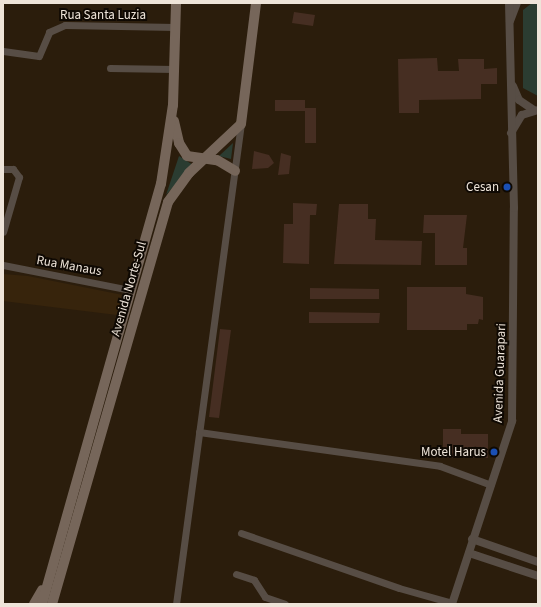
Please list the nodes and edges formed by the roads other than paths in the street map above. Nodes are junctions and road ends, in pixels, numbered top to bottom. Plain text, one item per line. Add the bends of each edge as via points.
1 (176, 3) edge
2 (509, 3) edge
3 (518, 3) edge
4 (257, 4) edge
5 (509, 24) junction
6 (175, 27) junction
7 (3, 51) edge
8 (110, 68) dead end
9 (174, 70) junction
10 (511, 81) junction
11 (173, 105) junction
12 (536, 110) edge
13 (242, 124) junction
14 (511, 133) junction
15 (203, 161) junction
16 (3, 169) edge
17 (235, 171) junction
18 (4, 216) edge
19 (3, 232) edge
20 (3, 265) edge
21 (130, 290) junction
22 (199, 432) junction
23 (491, 485) junction
24 (241, 533) dead end
25 (472, 539) junction
26 (468, 553) junction
27 (538, 562) edge
28 (236, 574) dead end
29 (538, 576) edge
30 (48, 582) junction
31 (452, 603) edge
32 (34, 604) edge
33 (49, 604) edge
34 (176, 604) edge
35 (284, 604) edge

1 - 6 main road, Avenida Norte-Sul
2 - 5 street, Avenida Guarapari
3 - 5 street
4 - 13 main road
5 - 10 street, Avenida Guarapari
6 - 7 street, Rua Santa Luzia via 65,25 49,32 39,56
6 - 9 main road, Avenida Norte-Sul
8 - 9 street
9 - 11 main road, Avenida Norte-Sul
10 - 12 street via 519,100
10 - 14 street, Avenida Guarapari
11 - 15 main road via 181,148 187,156
11 - 21 main road, Avenida Norte-Sul via 161,184
12 - 14 street via 522,115
13 - 15 main road, Avenida Norte-Sul
13 - 17 street
14 - 23 street, Avenida Guarapari via 513,405 505,451
15 - 17 main road via 217,160
15 - 33 main road, Avenida Norte-Sul via 178,187 165,211
16 - 18 street via 13,169 19,180
17 - 22 street
18 - 19 street
20 - 21 street, Rua Manaus
21 - 30 main road, Avenida Norte-Sul
22 - 23 street via 440,466
22 - 34 street
23 - 25 street, Avenida Guarapari
24 - 31 street via 400,588
25 - 26 street, Avenida Guarapari
25 - 27 street
26 - 29 street
26 - 31 street, Avenida Guarapari
28 - 35 street via 254,580 265,597
30 - 32 main road
30 - 33 main road, Avenida Norte-Sul

